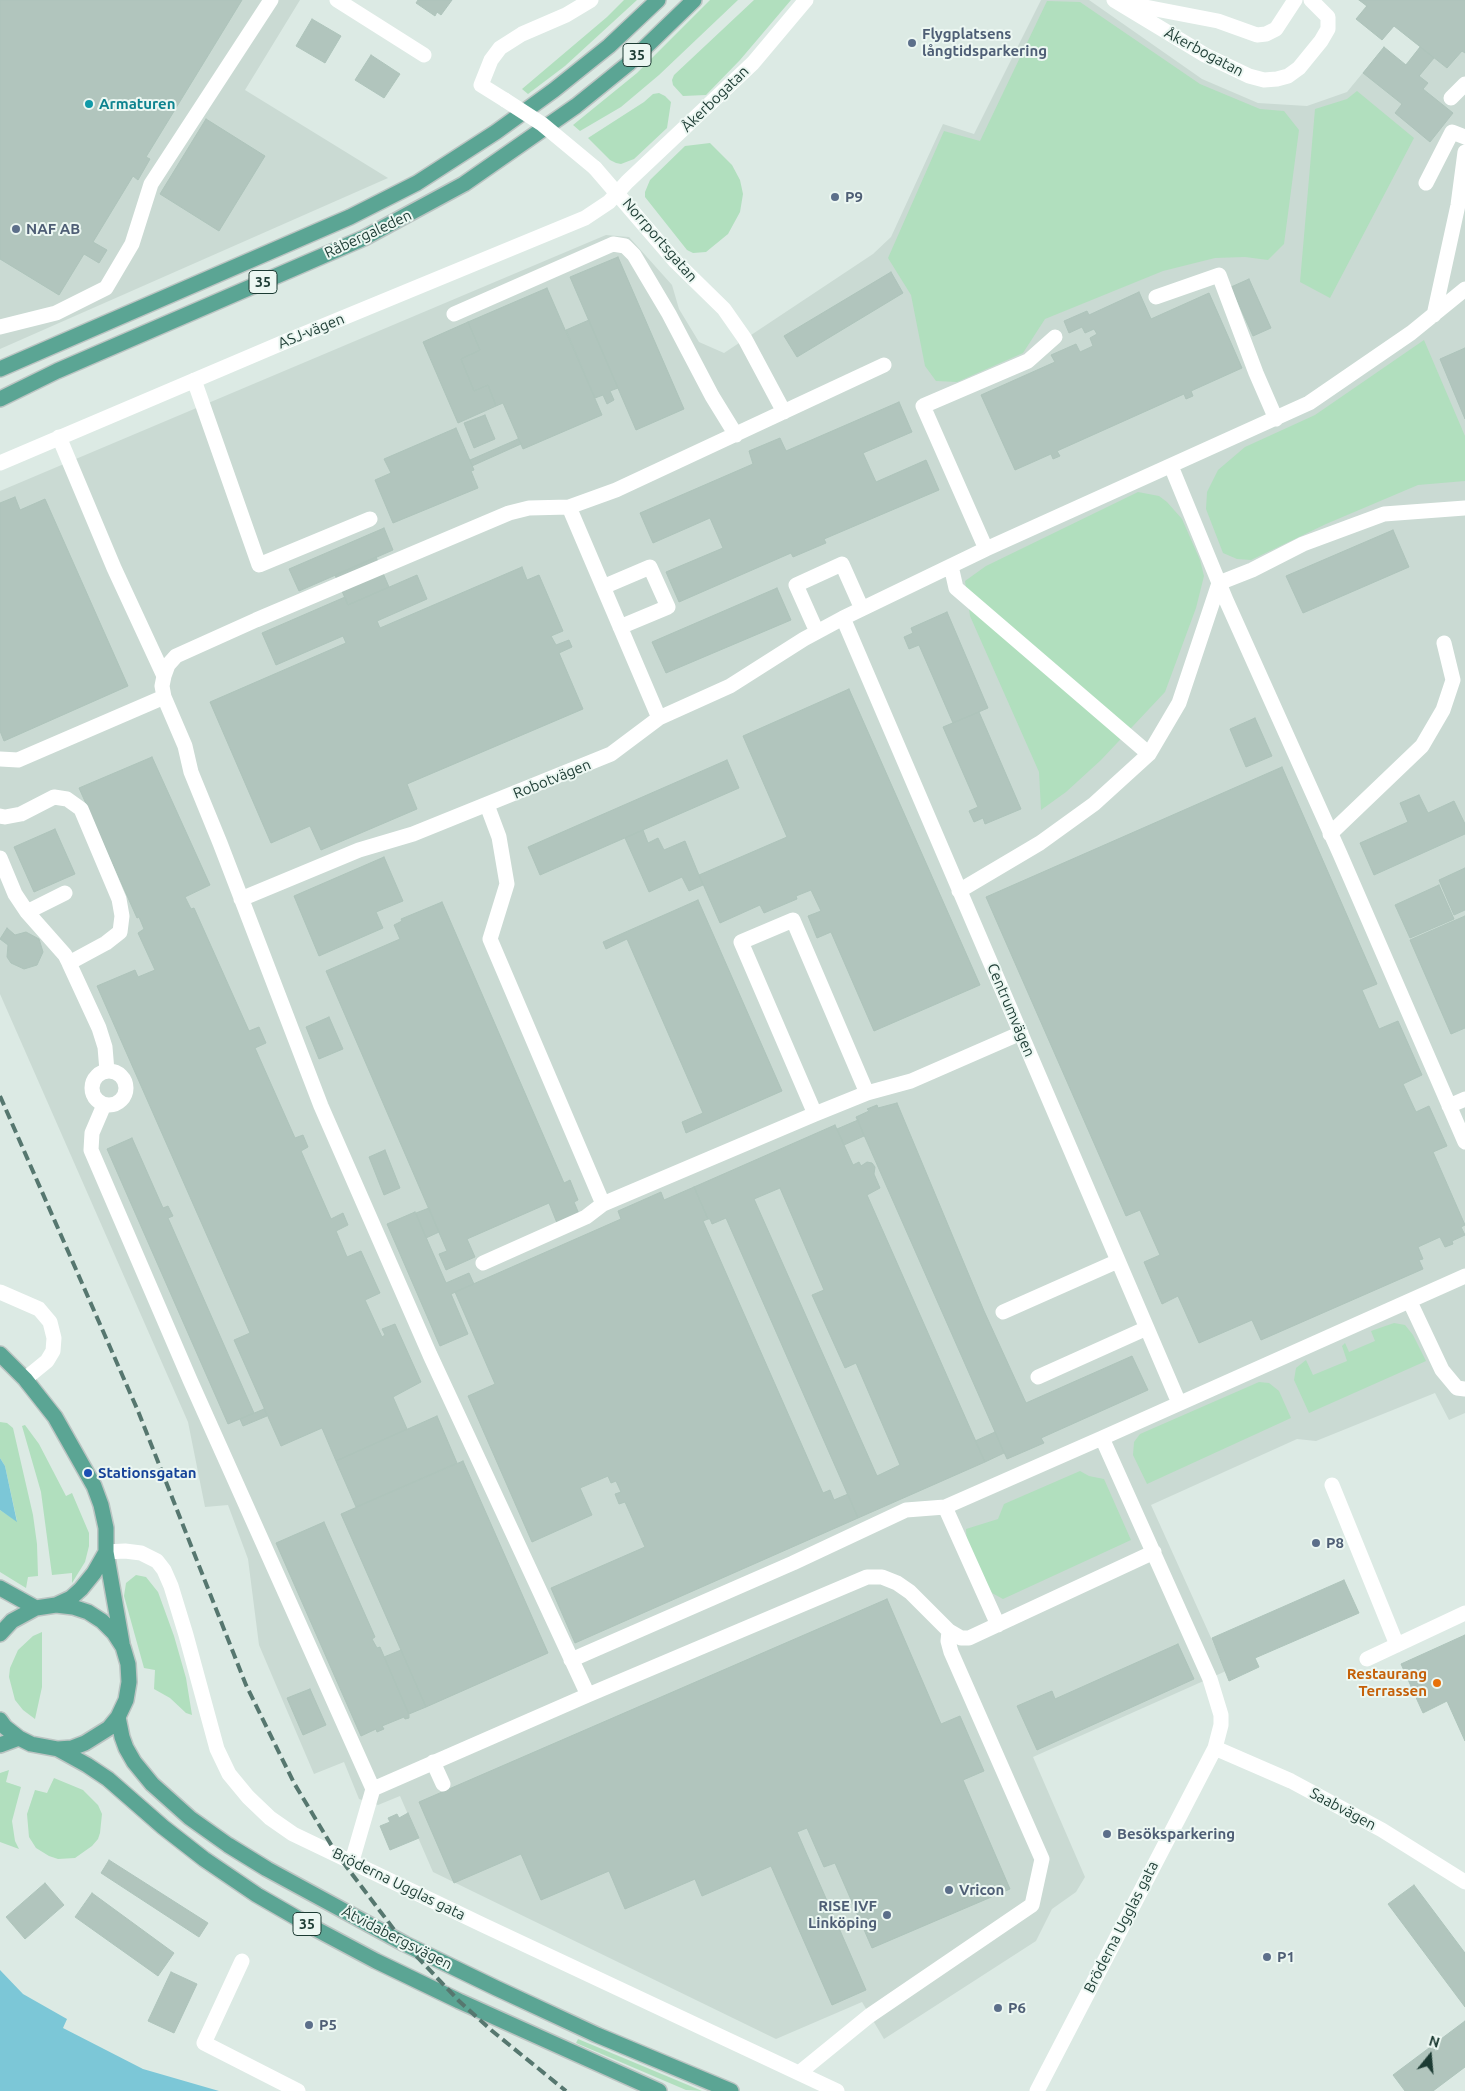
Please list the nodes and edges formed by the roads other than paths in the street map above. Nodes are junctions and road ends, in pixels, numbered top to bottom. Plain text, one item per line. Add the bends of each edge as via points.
1 (271, 0) edge
2 (337, 0) edge
3 (658, 0) edge
4 (694, 0) edge
5 (806, 0) edge
6 (1295, 0) edge
7 (1311, 0) edge
8 (589, 1) edge
9 (1116, 1) edge
10 (1145, 2) edge
11 (424, 55) dead end
12 (1465, 84) edge
13 (1451, 98) dead end
14 (1465, 137) edge
15 (1465, 152) edge
16 (1426, 183) dead end
17 (618, 192) junction
18 (1463, 293) edge
19 (1156, 297) dead end
20 (454, 314) dead end
21 (1434, 314) junction
22 (0, 327) edge
23 (1055, 337) dead end
24 (884, 366) dead end
25 (0, 369) edge
26 (194, 380) junction
27 (0, 399) edge
28 (784, 412) junction
29 (1276, 419) junction
30 (736, 435) junction
31 (59, 437) junction
32 (0, 463) edge
33 (1171, 466) junction
34 (569, 507) junction
35 (1465, 508) edge
36 (370, 519) dead end
37 (986, 549) junction
38 (951, 566) junction
39 (1219, 583) junction
40 (603, 587) junction
41 (862, 609) junction
42 (842, 618) junction
43 (620, 627) junction
44 (817, 632) junction
45 (1444, 643) dead end
46 (164, 676) junction
47 (164, 697) junction
48 (659, 718) junction
49 (1149, 754) junction
50 (0, 758) edge
51 (487, 806) junction
52 (0, 816) edge
53 (1330, 834) junction
54 (0, 858) edge
55 (959, 891) junction
56 (65, 893) dead end
57 (241, 899) junction
58 (27, 912) junction
59 (69, 963) junction
60 (1020, 1033) junction
61 (107, 1071) junction
62 (867, 1093) junction
63 (1465, 1099) edge
64 (104, 1105) junction
65 (1449, 1106) junction
66 (815, 1114) junction
67 (1465, 1142) edge
68 (603, 1204) junction
69 (1118, 1261) junction
70 (483, 1263) dead end
71 (1465, 1276) edge
72 (0, 1292) edge
73 (1410, 1302) junction
74 (1002, 1312) dead end
75 (1147, 1328) junction
76 (0, 1354) edge
77 (1038, 1377) dead end
78 (25, 1380) junction
79 (1465, 1390) edge
80 (1179, 1403) junction
81 (1102, 1438) junction
82 (1332, 1485) dead end
83 (944, 1507) junction
84 (106, 1552) junction
85 (1154, 1552) junction
86 (0, 1588) edge
87 (56, 1605) junction
88 (36, 1608) junction
89 (1465, 1614) edge
90 (998, 1625) junction
91 (949, 1632) junction
92 (0, 1634) edge
93 (1397, 1645) junction
94 (122, 1647) junction
95 (1368, 1659) dead end
96 (571, 1660) junction
97 (588, 1695) junction
98 (118, 1716) junction
99 (0, 1720) edge
100 (19, 1738) junction
101 (0, 1745) edge
102 (1215, 1748) junction
103 (58, 1749) junction
104 (433, 1762) junction
105 (443, 1784) dead end
106 (373, 1789) junction
107 (352, 1861) junction
108 (1465, 1882) edge
109 (242, 1961) dead end
110 (798, 2073) junction
111 (298, 2091) edge
112 (659, 2091) edge
113 (732, 2091) edge
114 (837, 2091) edge
115 (1037, 2091) edge

1 - 22 street via 151,184 132,244 106,288 56,313
2 - 11 street
3 - 25 main road, Råbergaleden / 35 via 554,90 417,183 350,217
4 - 27 main road, Råbergaleden / 35 via 628,64 576,106 464,184 364,238
5 - 17 street, Åkerbogatan via 753,63
6 - 10 street, Åkerbogatan via 1276,30 1257,35 1218,21 1168,12
7 - 9 street, Åkerbogatan via 1328,17 1328,29 1299,68 1277,80 1249,76 1231,68
8 - 17 street, Norrportsgatan, bridge via 500,48 491,60 481,85 542,124 595,168
9 - 10 street, Åkerbogatan
12 - 13 street
14 - 16 street via 1452,132
15 - 21 street via 1458,205
17 - 26 street, ASJ-vägen via 604,206 584,218
17 - 28 street, Norrportsgatan via 676,262 724,309 745,339
18 - 21 street, Robotvägen
19 - 29 street via 1219,275
20 - 30 street via 614,244 625,246 639,264
21 - 29 street, Robotvägen via 1309,403
23 - 37 street via 1028,361 923,406
24 - 28 street
26 - 31 street, ASJ-vägen
26 - 36 street via 259,565
28 - 30 street
29 - 33 street, Robotvägen
30 - 34 street via 616,490
31 - 32 street, ASJ-vägen
31 - 46 street
33 - 37 street, Robotvägen
33 - 39 street
34 - 40 street
34 - 46 street via 529,508 509,513 411,553 190,648 176,656
35 - 39 street via 1384,514 1303,544
37 - 38 street, Robotvägen
38 - 41 street, Robotvägen
38 - 49 street via 956,588
39 - 49 street via 1179,703
39 - 53 street
40 - 43 street
40 - 43 street via 650,567 668,607
41 - 42 street, Robotvägen
41 - 44 street via 842,564 796,585
42 - 44 street, Robotvägen
42 - 55 street, Centrumvägen
43 - 48 street
44 - 48 street, Robotvägen via 730,686
45 - 53 street via 1453,680 1443,710 1422,746
46 - 47 street
47 - 50 street via 18,760
47 - 57 street
48 - 51 street, Robotvägen via 611,754
49 - 55 street via 1087,810
51 - 57 street, Robotvägen via 359,850
51 - 68 street via 499,837 507,884 490,939
52 - 59 street via 21,814 54,797 67,799 81,809 119,899 122,916 120,932 106,944
53 - 65 street
54 - 58 street via 15,894
55 - 60 street, Centrumvägen
56 - 58 street
57 - 96 street via 321,1106 430,1355
58 - 59 street
59 - 61 street via 99,1028
60 - 62 street via 910,1081
60 - 69 street, Centrumvägen
61 - 64 street via 97,1076 92,1087 94,1098
61 - 64 street via 119,1074 126,1090 116,1104
62 - 66 street
62 - 66 street via 793,920 742,942
63 - 65 street
64 - 106 street via 92,1133 91,1150
65 - 67 street
66 - 68 street
68 - 70 street via 586,1217
69 - 74 street
69 - 75 street, Centrumvägen
71 - 73 street
72 - 78 street via 39,1309 50,1322 53,1351 47,1361
73 - 79 street via 1442,1370 1457,1388
73 - 80 street
75 - 77 street
75 - 80 street, Centrumvägen
76 - 78 main road
78 - 84 main road via 55,1417 88,1474 101,1505 106,1528
80 - 81 street
81 - 83 street
81 - 85 street, Bröderna Ugglas gata
82 - 93 street
83 - 90 street
83 - 96 street via 906,1510 794,1563
84 - 87 main road via 81,1589
84 - 94 main road
84 - 107 street, Bröderna Ugglas gata via 141,1553 157,1561 164,1570 172,1586 217,1749 229,1774 270,1818 293,1834
85 - 90 street
85 - 102 street, Bröderna Ugglas gata via 1210,1679 1221,1715
86 - 88 main road
87 - 88 main road, 35
87 - 94 main road, 35 via 88,1612 108,1627
88 - 92 main road, 35 via 12,1621
89 - 93 street
90 - 91 street via 970,1638
91 - 97 street via 898,1583 882,1577 867,1577
91 - 110 street via 951,1652 1042,1859 1032,1905 869,2016
93 - 95 street
94 - 98 main road, 35 via 128,1664 129,1682 126,1700
96 - 97 street
97 - 104 street
98 - 103 main road, 35 via 103,1732 85,1743
98 - 113 main road, Åtvidabergsvägen / 35 via 126,1748 152,1784 190,1818 267,1869 405,1944 496,1988 596,2035
99 - 100 main road, 35
100 - 101 main road
100 - 103 main road, 35 via 44,1748
102 - 108 street, Saabvägen via 1291,1781 1382,1830
102 - 115 street, Bröderna Ugglas gata
103 - 112 main road, Åtvidabergsvägen / 35 via 108,1779 204,1859 316,1929 451,1997
104 - 105 street
104 - 106 street
106 - 107 street
107 - 110 street, Bröderna Ugglas gata
109 - 111 street via 204,2043
110 - 114 street, Bröderna Ugglas gata

